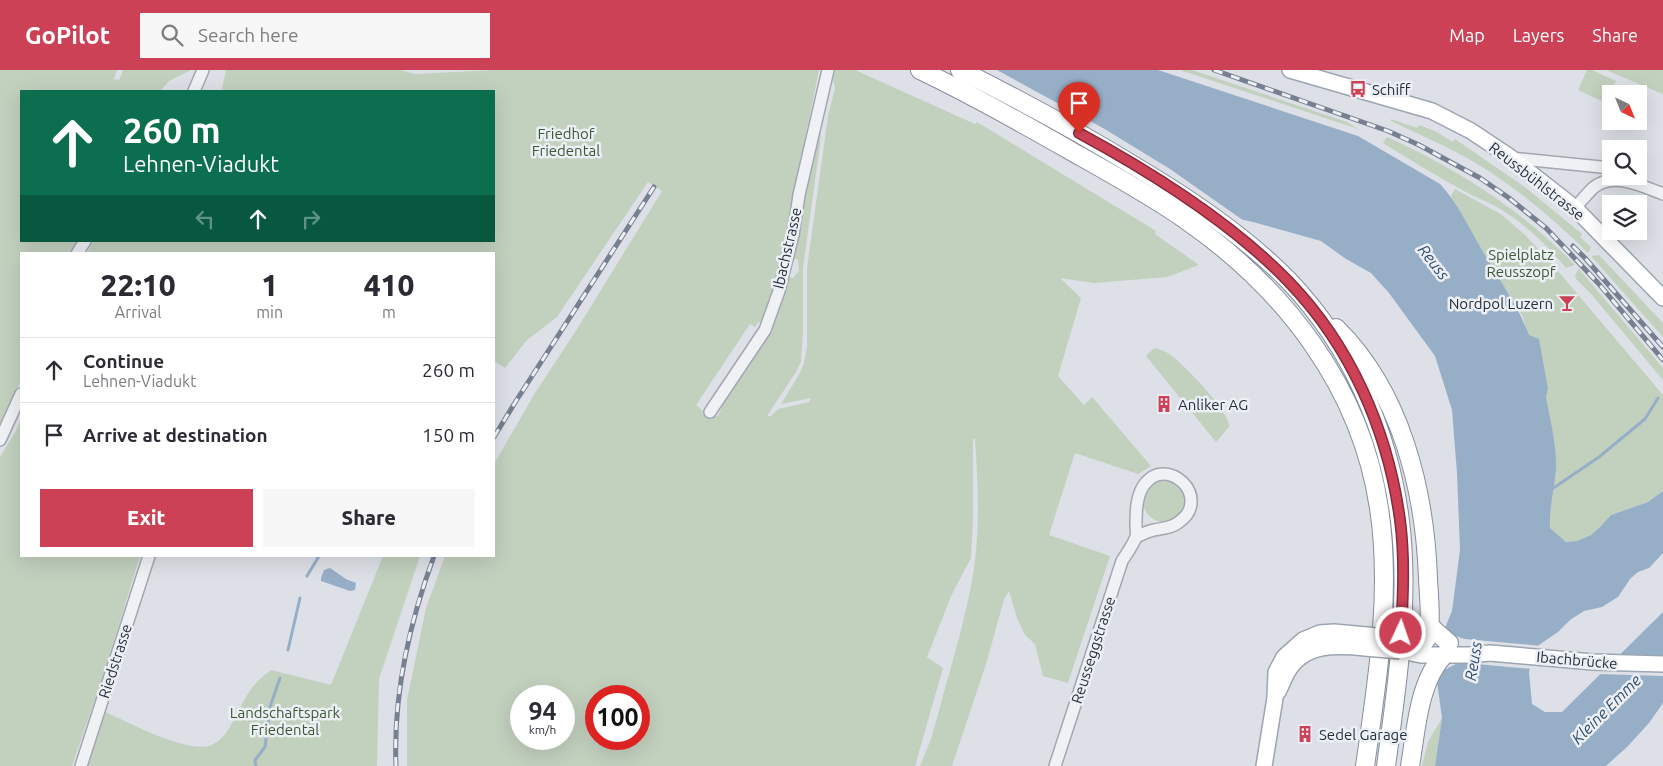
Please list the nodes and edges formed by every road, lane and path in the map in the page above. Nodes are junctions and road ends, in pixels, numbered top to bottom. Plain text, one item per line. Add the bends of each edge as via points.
1 (203, 70) edge
2 (828, 70) edge
3 (920, 70) edge
4 (960, 70) edge
5 (1290, 70) edge
6 (194, 90) edge
7 (1510, 157) junction
8 (1602, 167) edge
9 (1647, 185) edge
10 (1659, 192) edge
11 (1575, 208) junction
12 (1663, 298) edge
13 (1312, 308) junction
14 (20, 396) edge
15 (710, 412) dead end
16 (0, 440) edge
17 (1136, 537) junction
18 (149, 557) edge
19 (1429, 624) junction
20 (1415, 647) junction
21 (1449, 651) junction
22 (1663, 664) edge
23 (1421, 705) junction
24 (81, 766) edge
25 (1055, 766) edge
26 (1264, 766) edge
27 (1365, 766) edge
28 (1386, 766) edge
29 (1410, 766) edge

1 - 6 street
2 - 15 street, Ibachstrasse via 779,291 765,330
3 - 27 highway via 1137,188 1187,221 1223,248 1269,290 1295,319 1334,376 1358,426 1369,462 1382,536 1382,620
4 - 13 highway via 1094,141 1210,214 1271,264
5 - 7 main road, Reussbühlstrasse via 1432,111 1454,121
7 - 8 street
7 - 11 main road, Reussbühlstrasse
9 - 10 street
10 - 11 street via 1611,179 1594,188
11 - 12 main road, Reussbühlstrasse
13 - 19 highway via 1351,343 1369,368 1401,433 1417,483 1426,538
13 - 28 highway via 1350,365 1372,409 1392,475 1400,521 1403,558 1401,633
14 - 16 street
17 - 17 street, Reusseggstrasse via 1178,524 1185,517 1190,509 1191,496 1187,486 1178,478 1160,474 1145,483 1138,498
17 - 25 street, Reusseggstrasse via 1122,561
18 - 24 street, Riedstrasse
19 - 20 highway via 1429,633
19 - 21 highway
20 - 21 main road
20 - 23 highway via 1422,668
20 - 26 main road, bridge via 1366,641 1334,632 1320,633 1303,640 1289,651 1279,664 1275,682
21 - 22 main road, Ibachbrücke via 1470,646 1490,652 1593,662
21 - 23 highway via 1436,664 1428,679
23 - 29 highway

